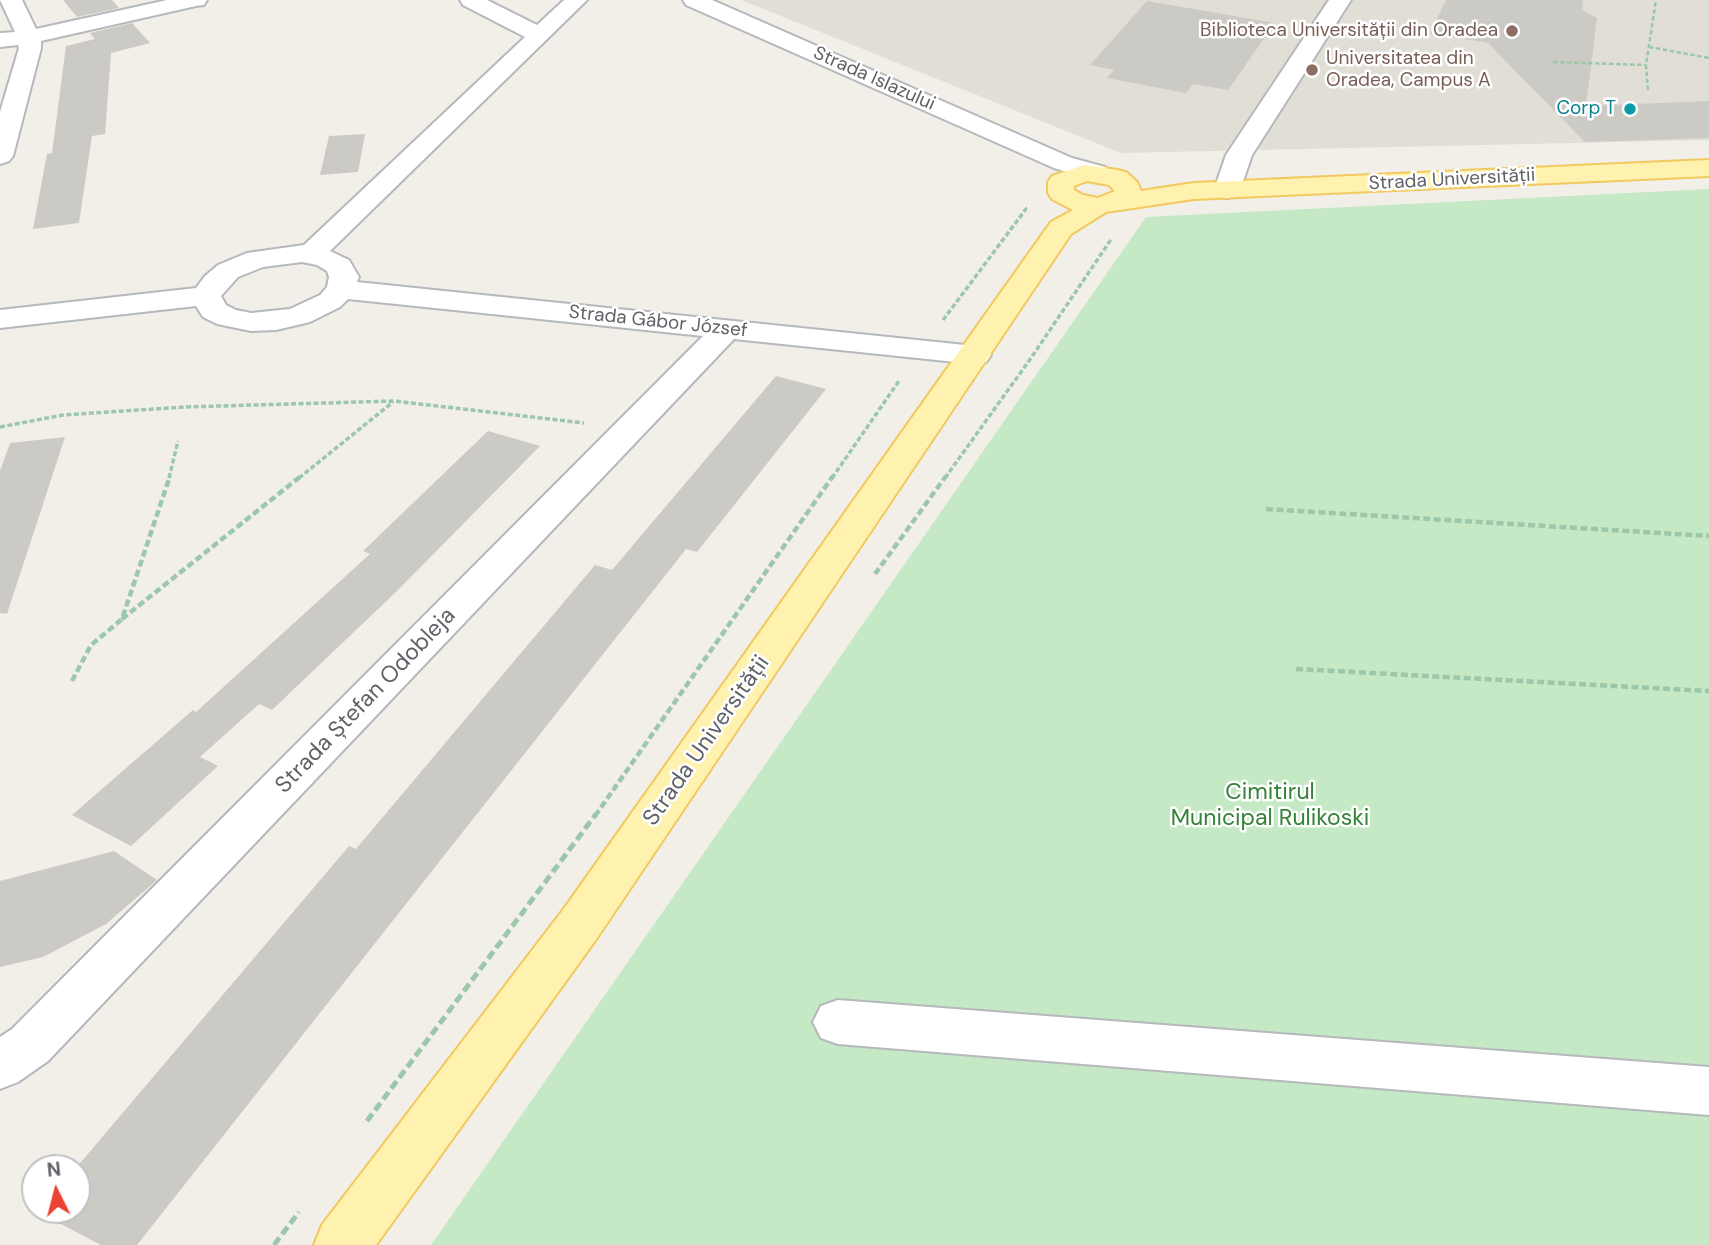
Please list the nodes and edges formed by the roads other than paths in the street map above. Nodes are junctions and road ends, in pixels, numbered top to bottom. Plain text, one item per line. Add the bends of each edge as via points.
1 (11, 0) edge
2 (196, 0) edge
3 (471, 0) edge
4 (576, 0) edge
5 (694, 0) edge
6 (1340, 0) edge
7 (540, 35) junction
8 (29, 37) junction
9 (0, 40) edge
10 (0, 155) edge
11 (1709, 168) edge
12 (1107, 190) junction
13 (1227, 190) junction
14 (1059, 191) junction
15 (310, 255) junction
16 (341, 289) junction
17 (206, 296) junction
18 (0, 318) edge
19 (727, 330) junction
20 (975, 355) junction
21 (838, 1022) dead end
22 (0, 1066) edge
23 (1709, 1091) edge
24 (342, 1245) edge

1 - 8 street
2 - 8 street
3 - 7 street
4 - 7 street
5 - 14 street, Strada Islazului
6 - 13 street via 1239,155
7 - 15 street
8 - 9 street
8 - 10 street via 30,48
11 - 13 main road, Strada Universității
12 - 13 main road, Strada Universității
12 - 14 main road, Strada Universității
12 - 14 main road via 1075,175
14 - 20 main road, Strada Universității
15 - 16 street via 327,258 340,267 344,277
15 - 17 street via 257,259 228,271
16 - 17 street via 320,307 276,321 228,318 214,311
16 - 19 street, Strada Gábor József
17 - 18 street
19 - 20 street, Strada Gábor József
19 - 22 street, Strada Ștefan Odobleja via 30,1045
20 - 24 main road, Strada Universității via 580,924
21 - 23 street

